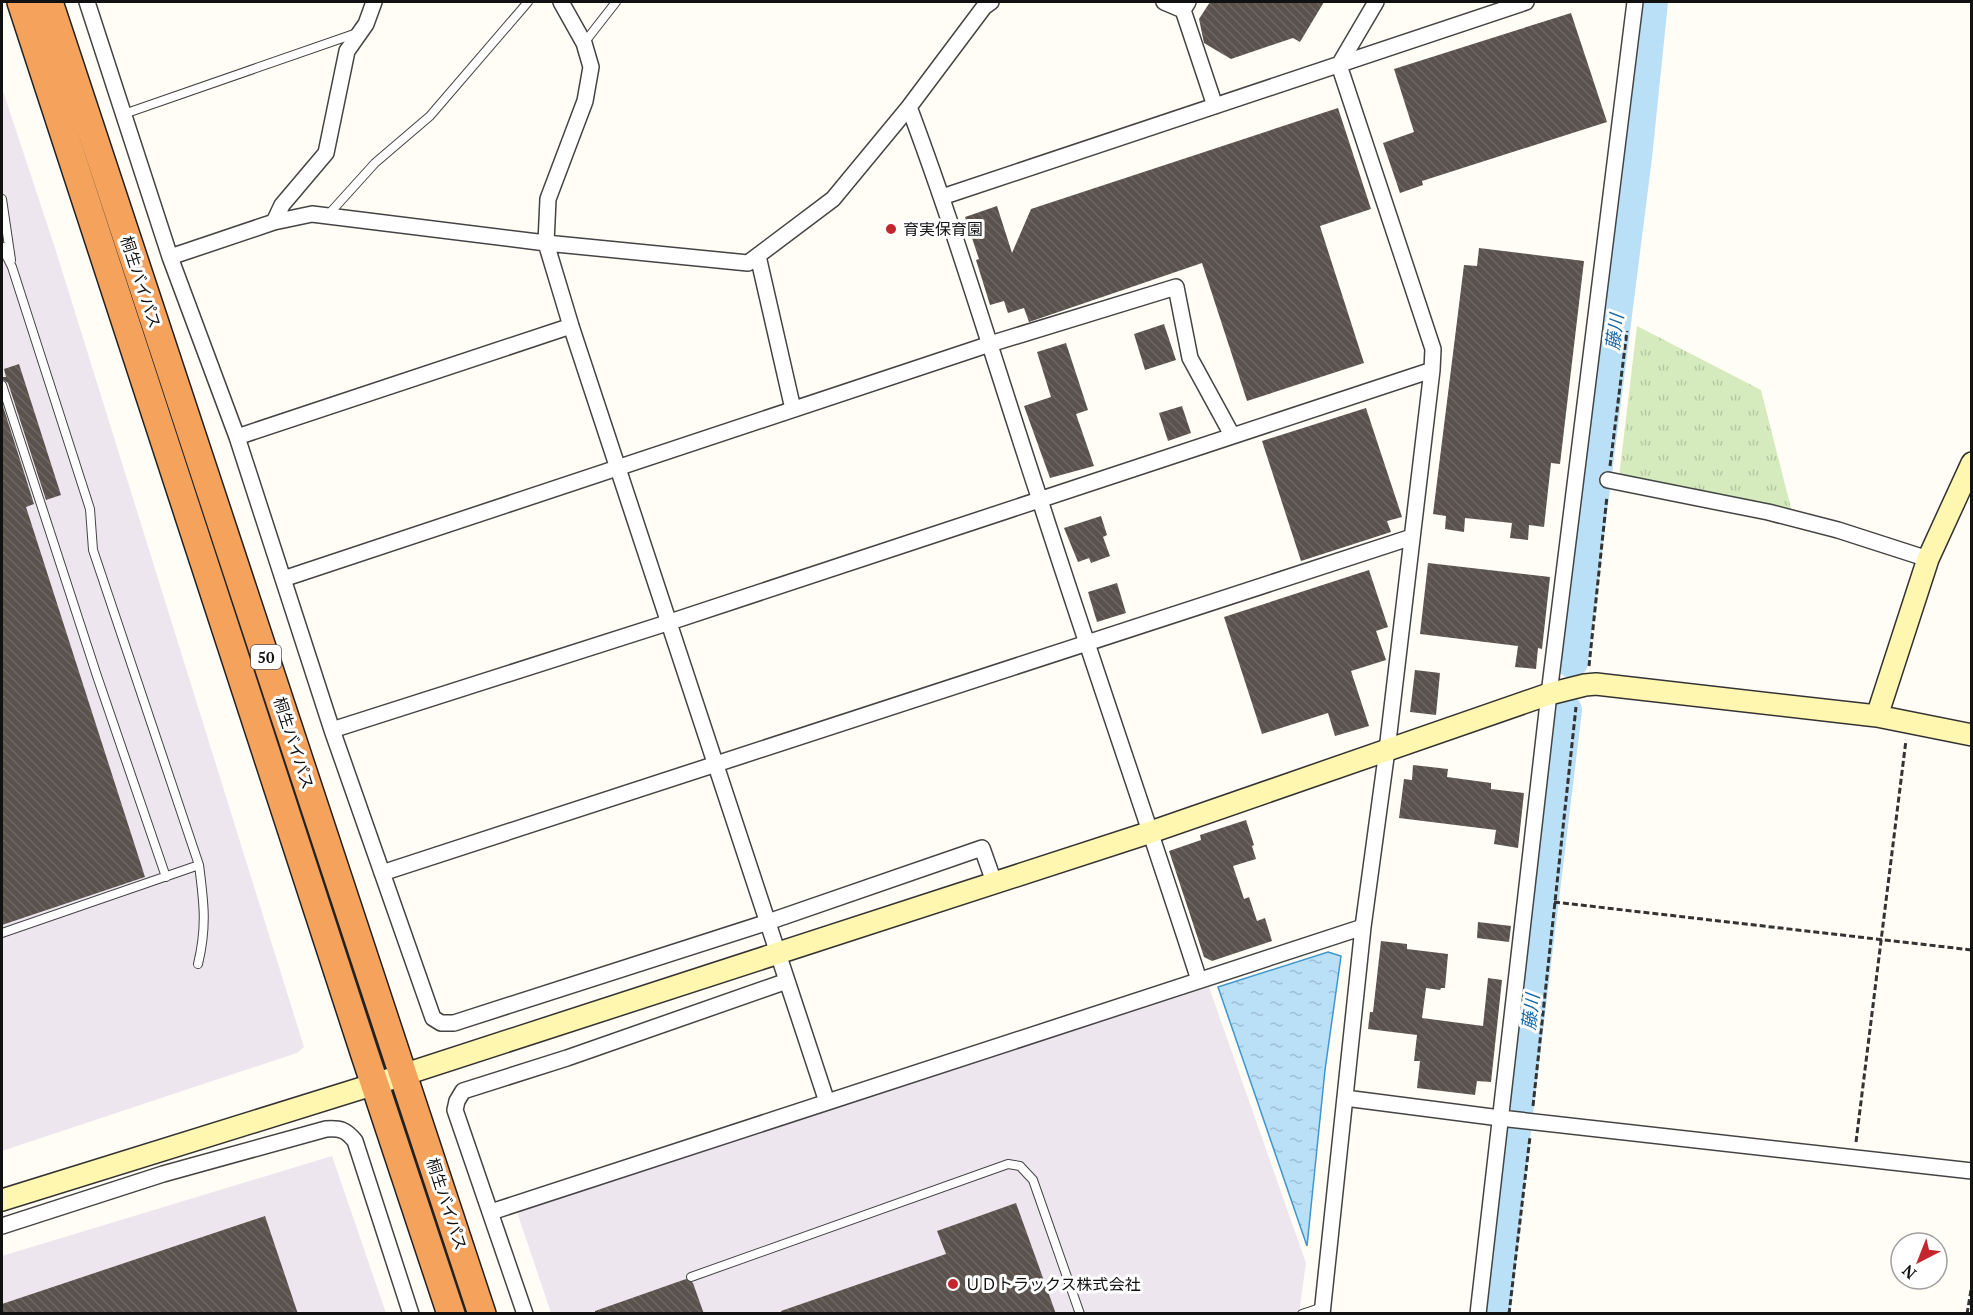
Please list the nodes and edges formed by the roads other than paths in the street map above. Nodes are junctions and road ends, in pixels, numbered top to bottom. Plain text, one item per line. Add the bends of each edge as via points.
1 (21, 2) edge
2 (50, 2) edge
3 (87, 2) edge
4 (374, 2) edge
5 (528, 2) edge
6 (561, 2) edge
7 (616, 2) edge
8 (991, 2) edge
9 (1164, 2) edge
10 (1376, 2) edge
11 (1526, 2) edge
12 (1635, 2) edge
13 (1186, 6) edge
14 (360, 32) junction
15 (584, 44) junction
16 (1339, 65) junction
17 (1215, 106) junction
18 (909, 107) junction
19 (124, 114) junction
20 (942, 197) junction
21 (2, 199) edge
22 (327, 216) junction
23 (274, 222) junction
24 (546, 243) junction
25 (2, 247) edge
26 (758, 256) junction
27 (170, 258) junction
28 (12, 267) junction
29 (571, 326) junction
30 (990, 344) junction
31 (1432, 370) junction
32 (2, 385) edge
33 (793, 409) junction
34 (1232, 435) junction
35 (237, 437) junction
36 (1971, 463) edge
37 (618, 466) junction
38 (1608, 480) road end
39 (1039, 498) junction
40 (1412, 537) junction
41 (1928, 559) junction
42 (283, 579) junction
43 (670, 622) junction
44 (1087, 642) junction
45 (1549, 694) junction
46 (1876, 716) junction
47 (332, 730) junction
48 (1971, 735) edge
49 (1387, 750) junction
50 (717, 765) junction
51 (1152, 832) junction
52 (199, 866) junction
53 (382, 873) junction
54 (166, 877) junction
55 (994, 882) junction
56 (768, 921) junction
57 (1363, 927) junction
58 (2, 933) edge
59 (778, 953) junction
60 (198, 964) dead end
61 (1198, 980) junction
62 (787, 981) junction
63 (404, 1074) junction
64 (375, 1084) junction
65 (1345, 1098) junction
66 (827, 1102) junction
67 (1500, 1118) junction
68 (1971, 1172) edge
69 (2, 1200) edge
70 (491, 1212) junction
71 (2, 1226) edge
72 (691, 1277) dead end
73 (1322, 1311) edge
74 (411, 1314) edge
75 (451, 1314) edge
76 (482, 1314) edge
77 (525, 1314) edge
78 (1080, 1314) edge
79 (1302, 1314) edge
80 (1478, 1314) edge

1 - 64 highway, 桐生バイパス / 50
2 - 63 highway, 桐生バイパス / 50
3 - 19 street
4 - 14 street
5 - 22 lane via 430,116 375,163
6 - 15 street
7 - 15 lane
8 - 18 street
9 - 13 street
10 - 16 street
11 - 16 street
12 - 45 street
13 - 17 street
14 - 19 lane
14 - 23 street via 347,51 326,153 282,205
15 - 24 street via 591,67 585,101 548,199
16 - 17 street
16 - 31 street via 1433,349
17 - 20 street
18 - 20 street
18 - 26 street via 833,199
19 - 27 street
20 - 30 street
21 - 28 lane
22 - 23 street via 312,214
22 - 24 street
23 - 27 street
24 - 26 street via 748,263
24 - 29 street
25 - 28 lane
26 - 33 street
27 - 35 street
28 - 52 lane via 90,509 93,550
29 - 35 street
29 - 37 street
30 - 33 street
30 - 34 street via 1176,287 1190,358
30 - 39 street
31 - 34 street
31 - 40 street
32 - 54 lane
33 - 37 street
34 - 39 street
35 - 42 street
36 - 41 street
37 - 42 street
37 - 43 street
38 - 41 street via 1768,512
39 - 43 street
39 - 44 street
40 - 44 street
40 - 49 street
41 - 46 street
42 - 47 street
43 - 47 street
43 - 50 street
44 - 50 street
44 - 51 street
45 - 46 street via 1596,684
45 - 49 street
45 - 67 street
46 - 48 street
47 - 53 street
49 - 51 street
49 - 57 street
50 - 53 street
50 - 56 street
51 - 55 street
51 - 61 street
52 - 54 lane
52 - 60 lane via 205,911
53 - 56 street via 429,1010 441,1023 454,1023
54 - 58 lane
55 - 56 street via 982,848
55 - 59 street
56 - 59 street
57 - 61 street
57 - 65 street
59 - 62 street
59 - 63 street
61 - 66 street
62 - 66 street
62 - 70 street via 463,1091 455,1110
63 - 64 street
63 - 76 highway, 桐生バイパス / 50
64 - 69 street
64 - 75 highway, 桐生バイパス / 50
65 - 67 street
65 - 73 street
66 - 70 street
67 - 68 street
67 - 80 street
70 - 77 street
71 - 74 street via 163,1174 326,1129 342,1129 355,1141
72 - 78 lane via 1008,1164 1020,1166 1033,1180
73 - 79 lane

